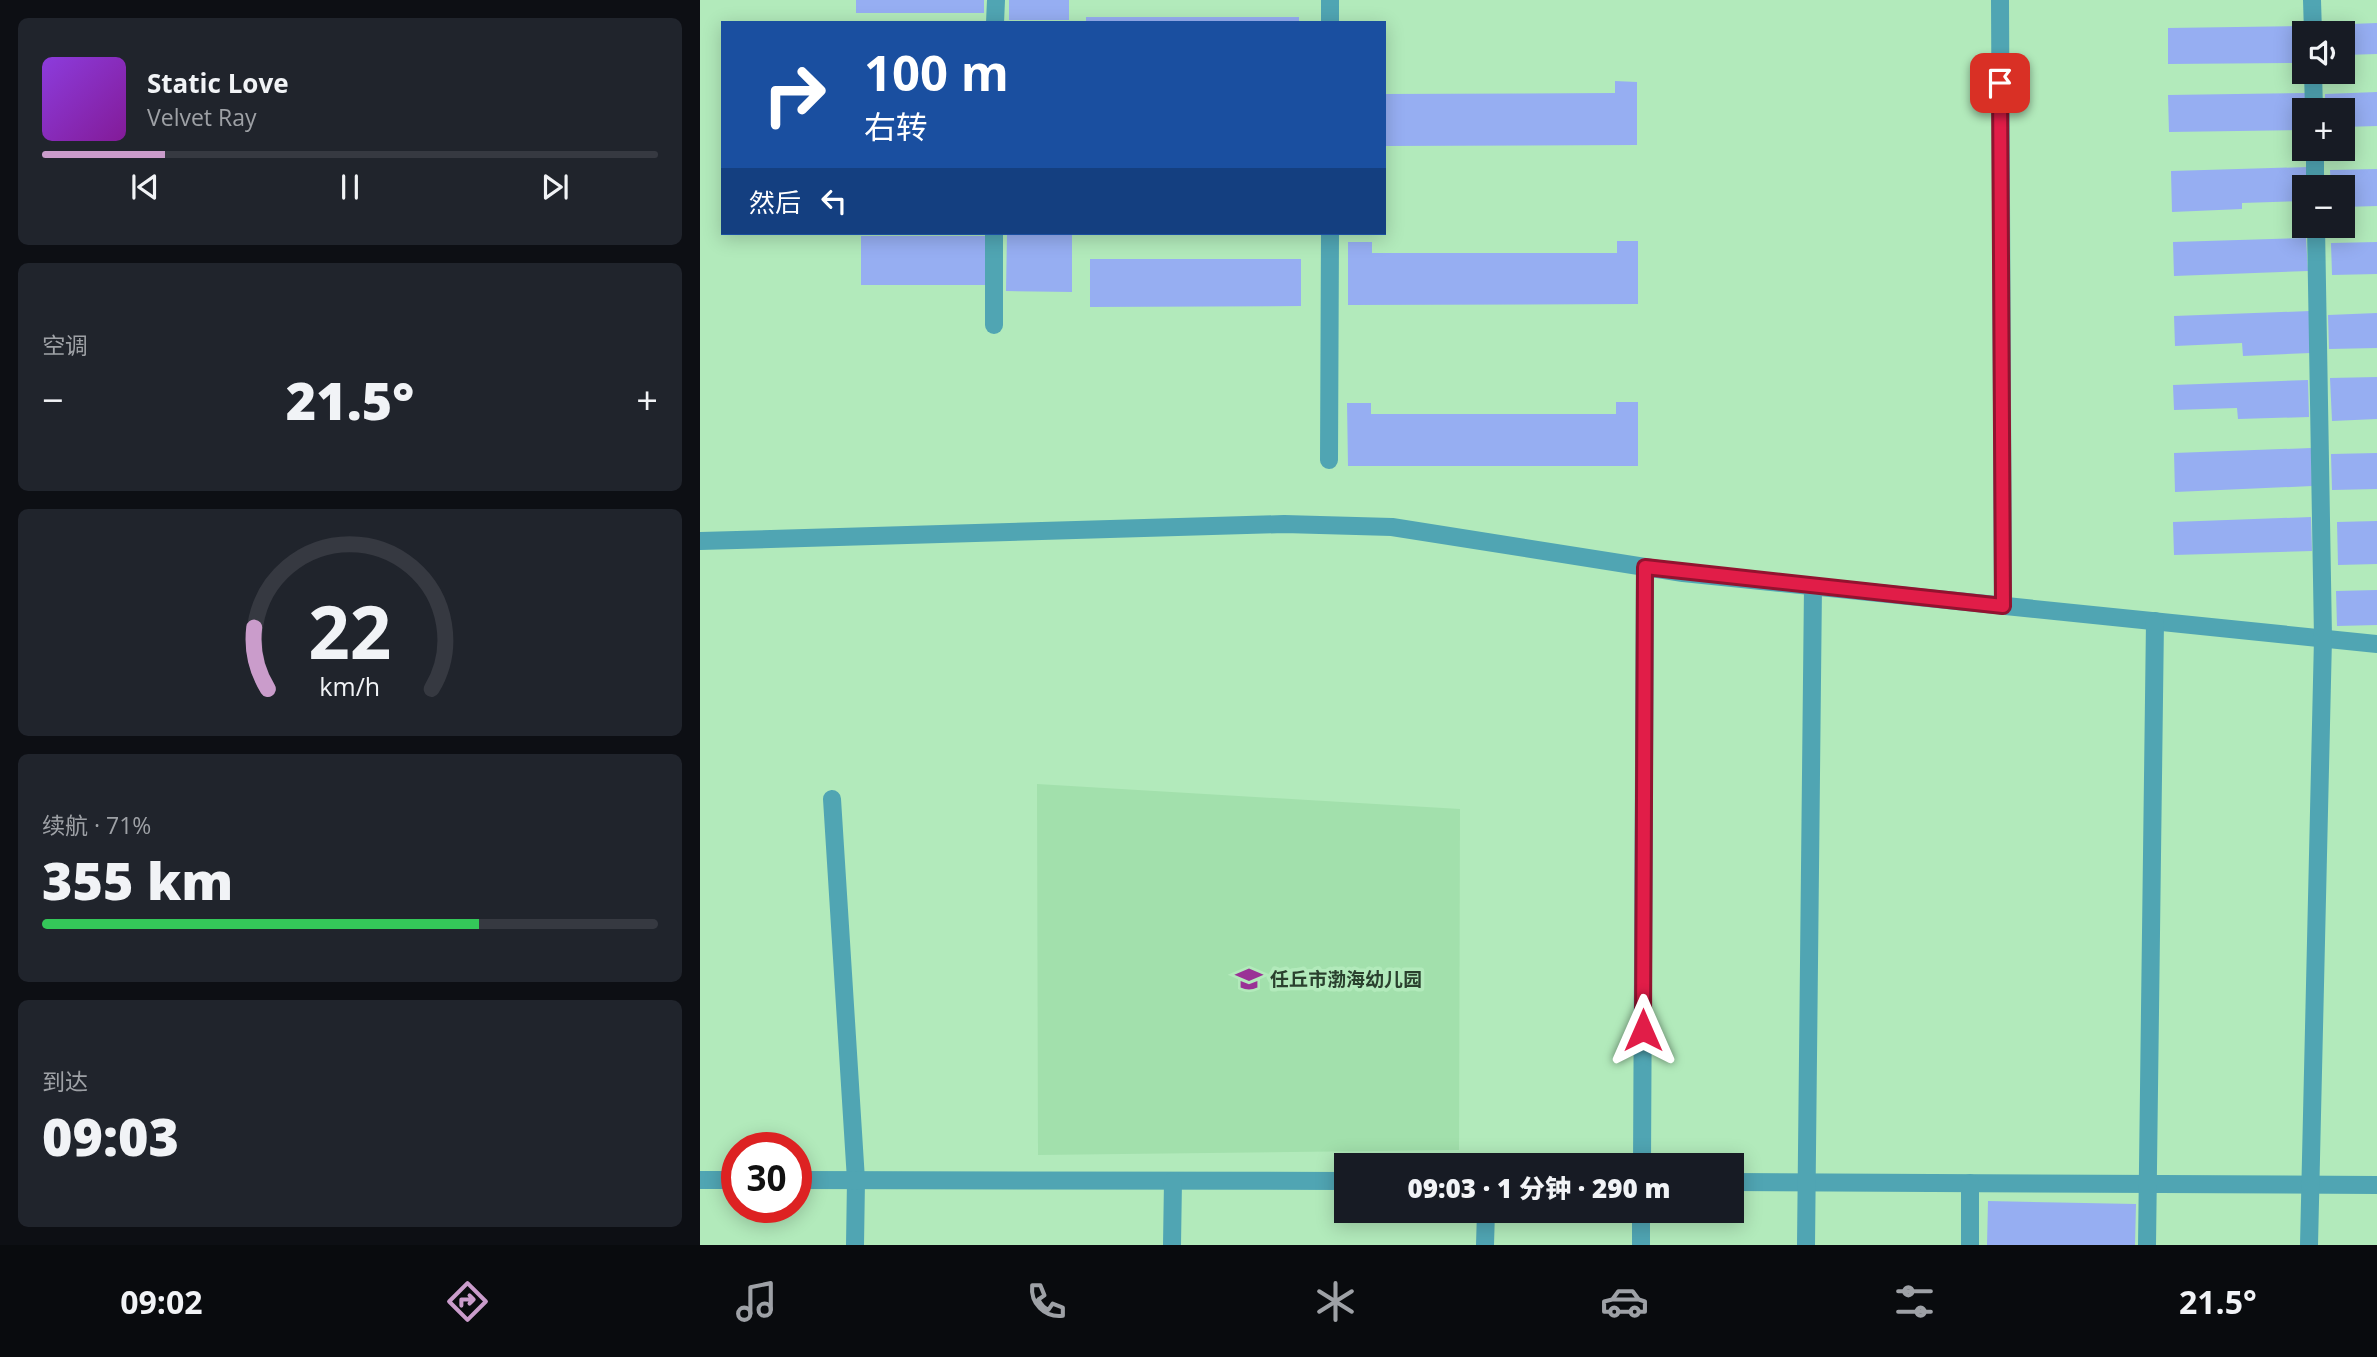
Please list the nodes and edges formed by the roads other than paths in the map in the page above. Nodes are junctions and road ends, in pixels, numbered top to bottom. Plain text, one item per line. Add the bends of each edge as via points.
1 (996, 0) edge
2 (1330, 0) edge
3 (2000, 0) edge
4 (2312, 0) edge
5 (996, 21) edge
6 (1330, 21) edge
7 (2313, 21) edge
8 (994, 235) edge
9 (1330, 235) edge
10 (2316, 238) edge
11 (994, 325) dead end
12 (1329, 460) dead end
13 (700, 541) edge
14 (1645, 567) junction
15 (1813, 586) junction
16 (2003, 606) junction
17 (2155, 621) junction
18 (2323, 638) junction
19 (2377, 643) edge
20 (832, 799) dead end
21 (1642, 1153) edge
22 (700, 1180) edge
23 (721, 1180) edge
24 (812, 1180) edge
25 (856, 1180) junction
26 (1173, 1181) junction
27 (1334, 1181) edge
28 (1744, 1182) edge
29 (1807, 1182) junction
30 (1970, 1183) junction
31 (2148, 1184) junction
32 (2311, 1185) junction
33 (2377, 1185) edge
34 (1486, 1223) edge
35 (1641, 1223) edge
36 (855, 1245) edge
37 (1172, 1245) edge
38 (1485, 1245) edge
39 (1641, 1245) edge
40 (1806, 1245) edge
41 (1970, 1245) edge
42 (2147, 1245) edge
43 (2309, 1245) edge

1 - 5 street
2 - 6 street
3 - 16 street
4 - 7 street
8 - 11 street
9 - 12 street
10 - 18 street
13 - 14 street via 1284,524 1392,527
14 - 15 street
14 - 21 street
15 - 16 street
15 - 29 street
16 - 17 street
17 - 18 street
17 - 31 street
18 - 19 street
18 - 32 street
20 - 25 street
22 - 23 street
24 - 25 street
25 - 26 street
25 - 36 street
26 - 27 street
26 - 37 street
28 - 29 street
29 - 30 street
29 - 40 street
30 - 31 street
30 - 41 street
31 - 32 street
31 - 42 street
32 - 33 street
32 - 43 street
34 - 38 street
35 - 39 street

